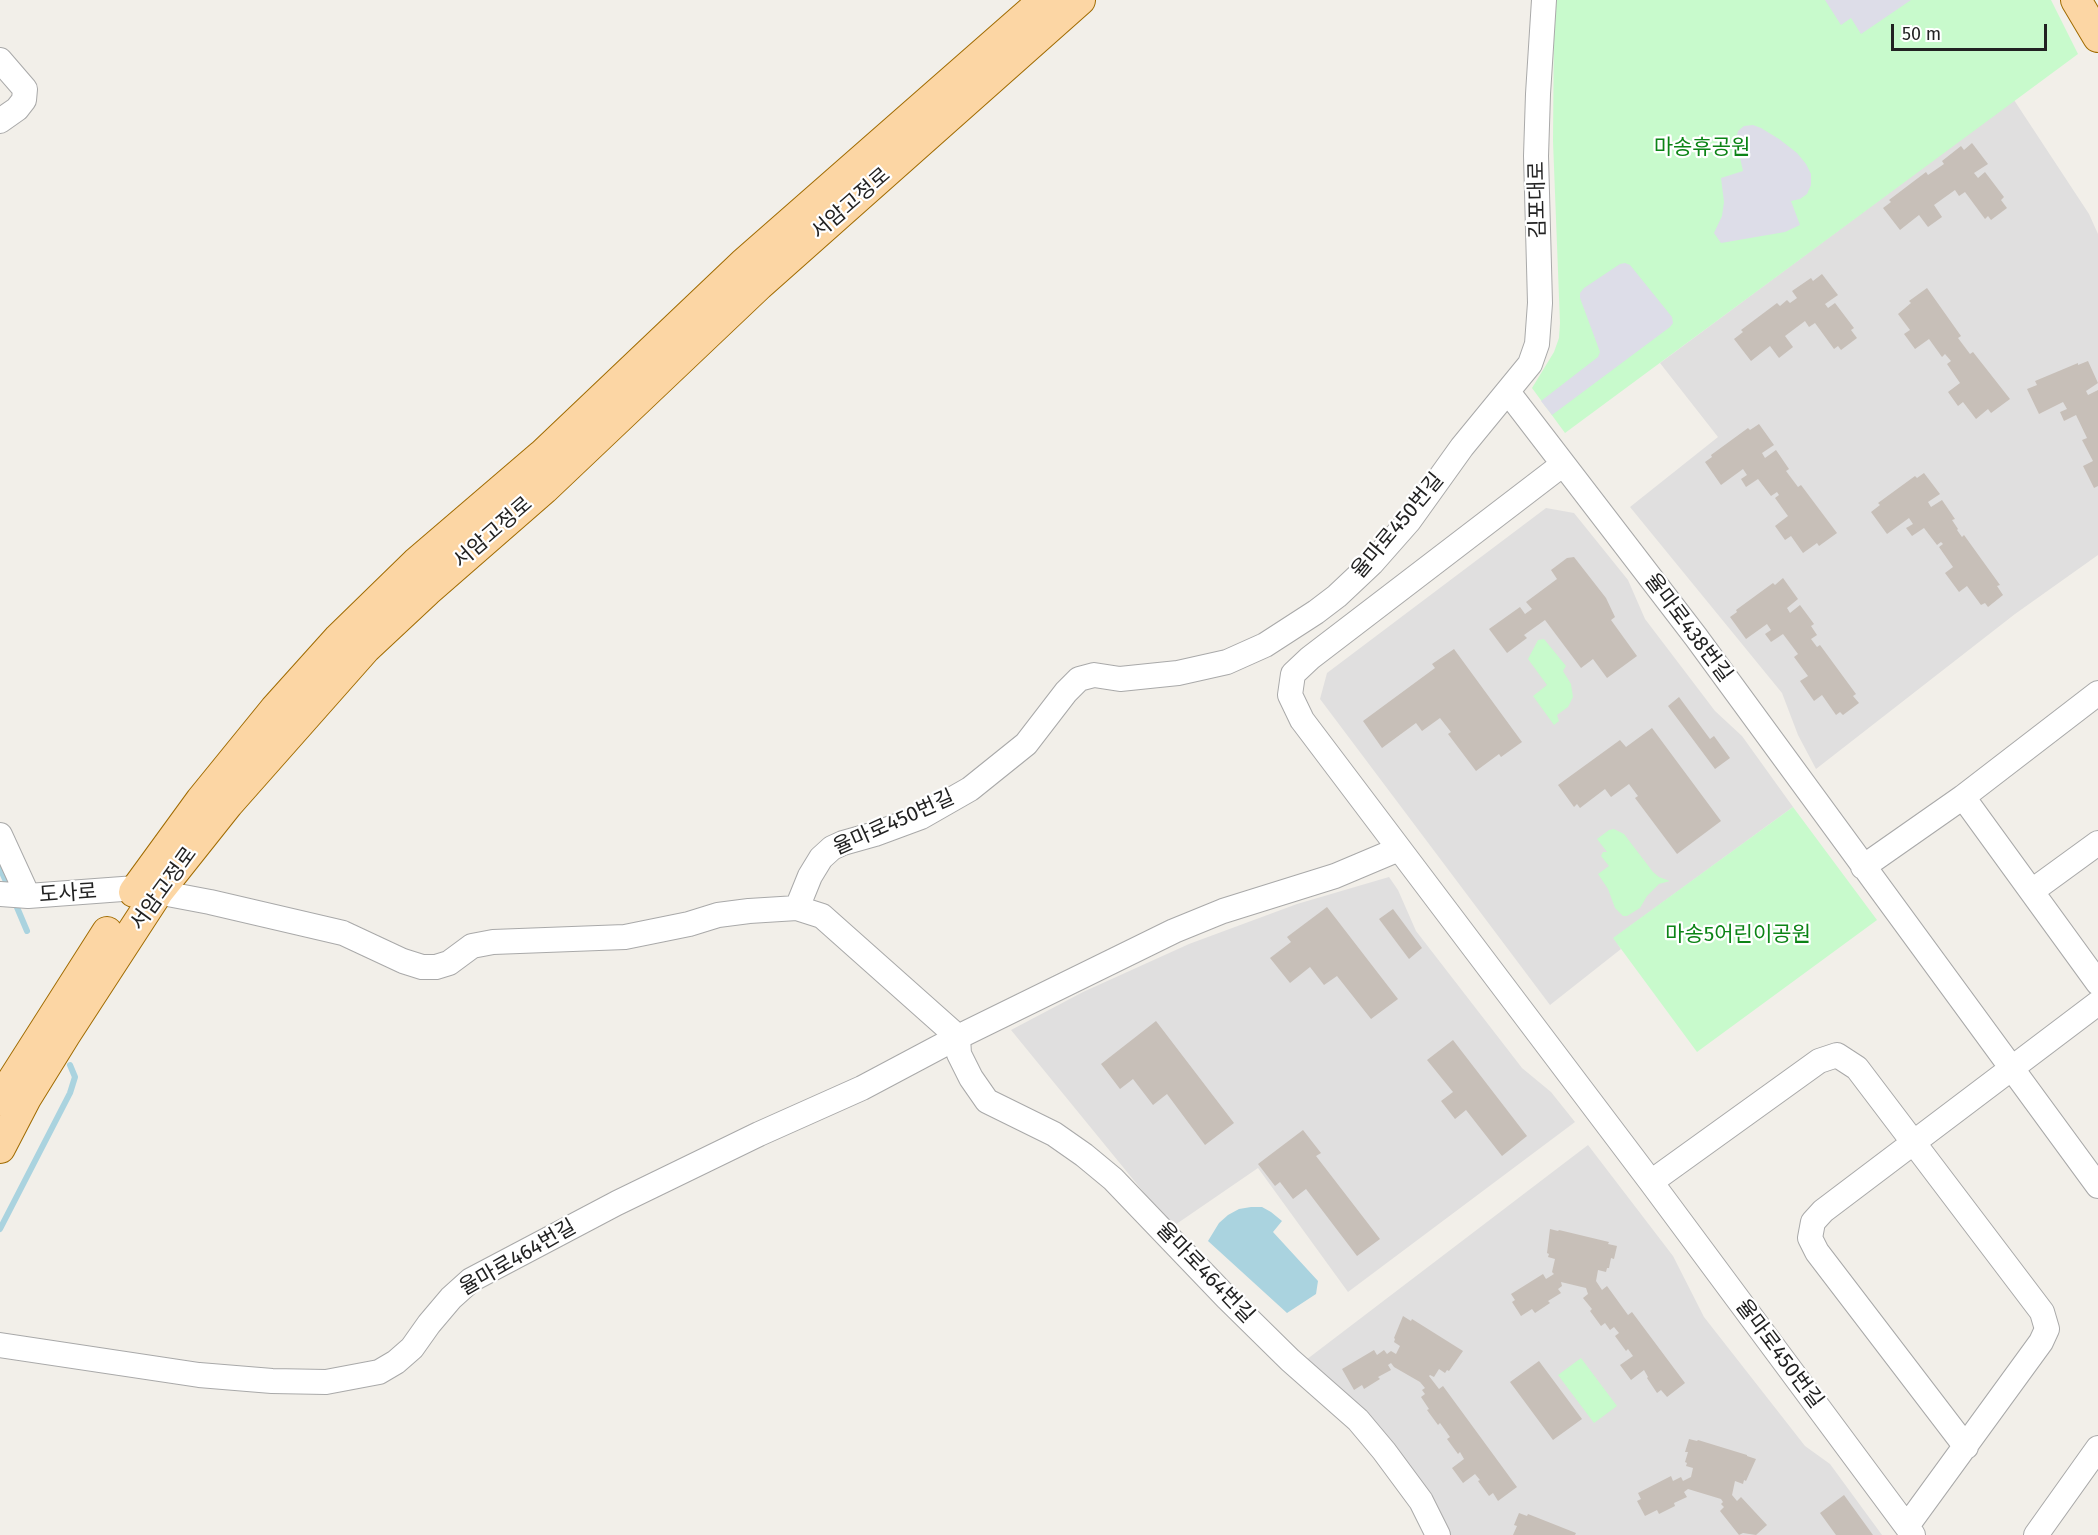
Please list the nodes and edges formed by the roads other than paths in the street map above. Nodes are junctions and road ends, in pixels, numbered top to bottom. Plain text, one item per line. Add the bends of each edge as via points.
1 (1044, 0) edge
2 (1080, 0) edge
3 (1544, 0) edge
4 (2076, 0) edge
5 (2098, 37) edge
6 (0, 60) edge
7 (0, 121) edge
8 (1508, 393) junction
9 (1562, 465) junction
10 (2098, 693) edge
11 (1963, 797) junction
12 (0, 835) edge
13 (2098, 843) edge
14 (1399, 849) junction
15 (1863, 867) junction
16 (147, 890) junction
17 (2032, 891) junction
18 (0, 894) edge
19 (28, 896) junction
20 (797, 908) junction
21 (2098, 983) edge
22 (2098, 1003) edge
23 (958, 1036) junction
24 (2013, 1069) junction
25 (0, 1100) edge
26 (1913, 1142) junction
27 (0, 1148) edge
28 (1651, 1182) junction
29 (2098, 1186) edge
30 (0, 1346) edge
31 (1966, 1447) junction
32 (2098, 1448) edge
33 (1910, 1531) edge
34 (1438, 1535) edge
35 (2036, 1535) edge

1 - 16 main road, 서암고정로 via 743,264 542,455 416,563 338,639 201,800
2 - 16 main road, 서암고정로 via 759,285 544,489 366,648
3 - 8 street, 김포대로 via 1537,135 1539,327 1530,364
4 - 5 main road
6 - 7 street via 25,90 17,109
8 - 9 street, 율마로438번길
8 - 20 street, 율마로450번길 via 1462,447 1409,521 1379,555 1316,612 1265,645 1227,662 1178,674 1120,679 1094,675 1079,679 1026,744 970,789 921,817 832,848 810,876
9 - 14 street, 율마로450번길 via 1293,674 1290,695 1302,720
9 - 15 street, 율마로438번길 via 1696,637
10 - 11 street
11 - 15 street
11 - 17 street
12 - 19 street
13 - 17 street
14 - 23 street via 1345,872 1174,931
14 - 28 street, 율마로450번길
15 - 24 street, 율마로438번길
16 - 19 street, 도사로
16 - 20 street via 343,933 422,967 448,963 472,946 493,942 625,938 718,915
16 - 25 main road, 서암고정로 via 70,987
16 - 27 main road, 서암고정로
17 - 21 street
18 - 19 street, 도사로
20 - 23 street via 822,916
22 - 24 street
23 - 30 street, 율마로464번길 via 862,1088 617,1203 471,1280 451,1298 412,1348 379,1372 326,1382 272,1381 199,1375
23 - 34 street, 율마로464번길 via 959,1054 987,1101 1054,1134 1113,1179 1290,1360 1358,1420 1421,1501
24 - 26 street
24 - 29 street, 율마로438번길
26 - 28 street, 율마로450번길 via 1857,1068 1837,1055 1819,1060
26 - 31 street, 율마로450번길 via 2042,1312 2047,1329
26 - 31 street via 1823,1211 1813,1222 1810,1238
28 - 33 street, 율마로450번길
31 - 33 street, 율마로450번길
32 - 35 street

